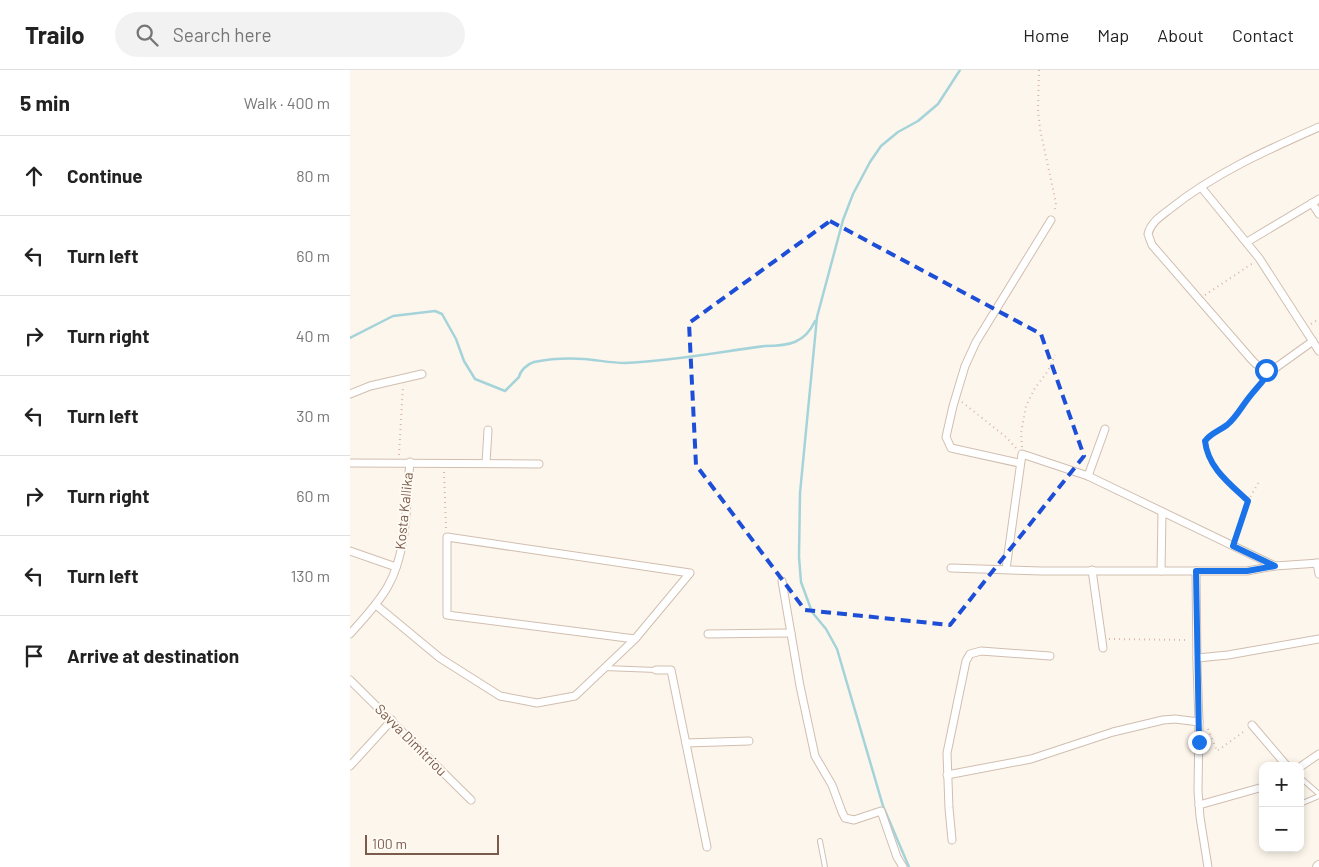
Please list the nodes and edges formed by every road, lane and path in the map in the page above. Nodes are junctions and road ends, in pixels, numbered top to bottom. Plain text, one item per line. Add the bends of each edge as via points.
1 (1039, 70) edge
2 (1319, 127) edge
3 (1201, 187) junction
4 (1319, 199) edge
5 (1312, 203) junction
6 (1319, 214) edge
7 (1051, 220) joint
8 (1247, 242) junction
9 (1259, 258) junction
10 (1199, 299) junction
11 (1319, 319) edge
12 (1305, 327) junction
13 (1313, 341) junction
14 (1319, 351) edge
15 (1055, 355) dead end
16 (1270, 370) junction
17 (422, 374) dead end
18 (404, 378) junction
19 (350, 394) edge
20 (956, 397) junction
21 (1106, 429) dead end
22 (488, 430) dead end
23 (1022, 454) junction
24 (398, 462) junction
25 (410, 462) junction
26 (440, 462) junction
27 (350, 463) edge
28 (486, 463) junction
29 (1020, 463) junction
30 (539, 464) dead end
31 (1088, 476) junction
32 (1260, 480) dead end
33 (1248, 501) junction
34 (1162, 512) junction
35 (447, 537) junction
36 (1233, 546) junction
37 (350, 550) edge
38 (1318, 563) edge
39 (1275, 566) junction
40 (396, 567) junction
41 (951, 568) dead end
42 (1006, 569) junction
43 (1092, 570) junction
44 (1161, 570) junction
45 (1196, 571) junction
46 (1319, 574) edge
47 (782, 581) dead end
48 (376, 605) junction
49 (791, 633) junction
50 (350, 634) edge
51 (708, 634) dead end
52 (635, 639) junction
53 (1102, 639) junction
54 (1319, 639) edge
55 (1196, 640) junction
56 (1103, 648) dead end
57 (1050, 656) dead end
58 (1197, 658) junction
59 (605, 668) junction
60 (656, 670) joint
61 (350, 680) edge
62 (392, 720) junction
63 (1203, 724) junction
64 (1252, 725) joint
65 (749, 741) dead end
66 (686, 743) junction
67 (1319, 754) edge
68 (1284, 762) edge
69 (1304, 764) edge
70 (350, 766) edge
71 (947, 775) junction
72 (1304, 781) edge
73 (1259, 788) edge
74 (1319, 795) edge
75 (471, 800) dead end
76 (1304, 802) edge
77 (1199, 804) junction
78 (952, 840) dead end
79 (820, 842) dead end
80 (708, 847) dead end
81 (825, 867) edge
82 (903, 867) edge
83 (1208, 867) edge

1 - 7 path via 1040,129 1056,203
2 - 3 street via 1246,160
3 - 8 street
3 - 10 street via 1153,223 1148,234 1152,245
4 - 5 street
5 - 6 street
5 - 8 street
7 - 20 street via 976,342
8 - 9 street
9 - 10 path
9 - 12 street
10 - 16 street via 1254,363
11 - 12 path
12 - 13 street
13 - 14 street
13 - 16 street
15 - 23 path via 1026,406 1021,433
16 - 33 path via 1235,417 1205,441 1220,476
17 - 18 street
18 - 19 street
18 - 24 path
20 - 23 path
20 - 29 street via 946,437 951,448
21 - 31 street
22 - 28 street
23 - 29 street
23 - 31 street
24 - 25 street
24 - 27 street
25 - 26 street
25 - 40 street, Kosta Kallika via 403,536
26 - 28 street
26 - 35 path
28 - 30 street
29 - 42 street
31 - 34 street
32 - 33 path
33 - 36 path
34 - 36 street
34 - 44 street
35 - 52 street via 447,614
35 - 52 street via 690,573
36 - 39 street
37 - 40 street
38 - 39 street
38 - 46 street
39 - 45 street via 1247,571
40 - 48 street, Kosta Kallika
41 - 42 street
42 - 43 street
43 - 44 street
43 - 53 street
44 - 45 street
45 - 55 street
47 - 49 street
48 - 50 street, Kosta Kallika
48 - 59 street via 440,658 500,696 537,703 575,696
49 - 51 street
49 - 82 street via 815,756 832,785 843,816 854,820 880,811
52 - 59 street
53 - 55 path
53 - 56 street
54 - 58 street
55 - 58 street
57 - 71 street via 970,654 947,748
58 - 63 street
59 - 60 lane
60 - 66 street via 671,670
61 - 62 street, Savva Dimitriou
62 - 70 street
62 - 75 street, Savva Dimitriou
63 - 64 path via 1217,751
63 - 71 street via 1163,720 1112,732 1031,759
63 - 77 street
64 - 68 street
65 - 66 street
66 - 80 street
67 - 69 street
71 - 78 street
72 - 74 lane
73 - 77 street
74 - 76 lane
77 - 83 street
79 - 81 lane

